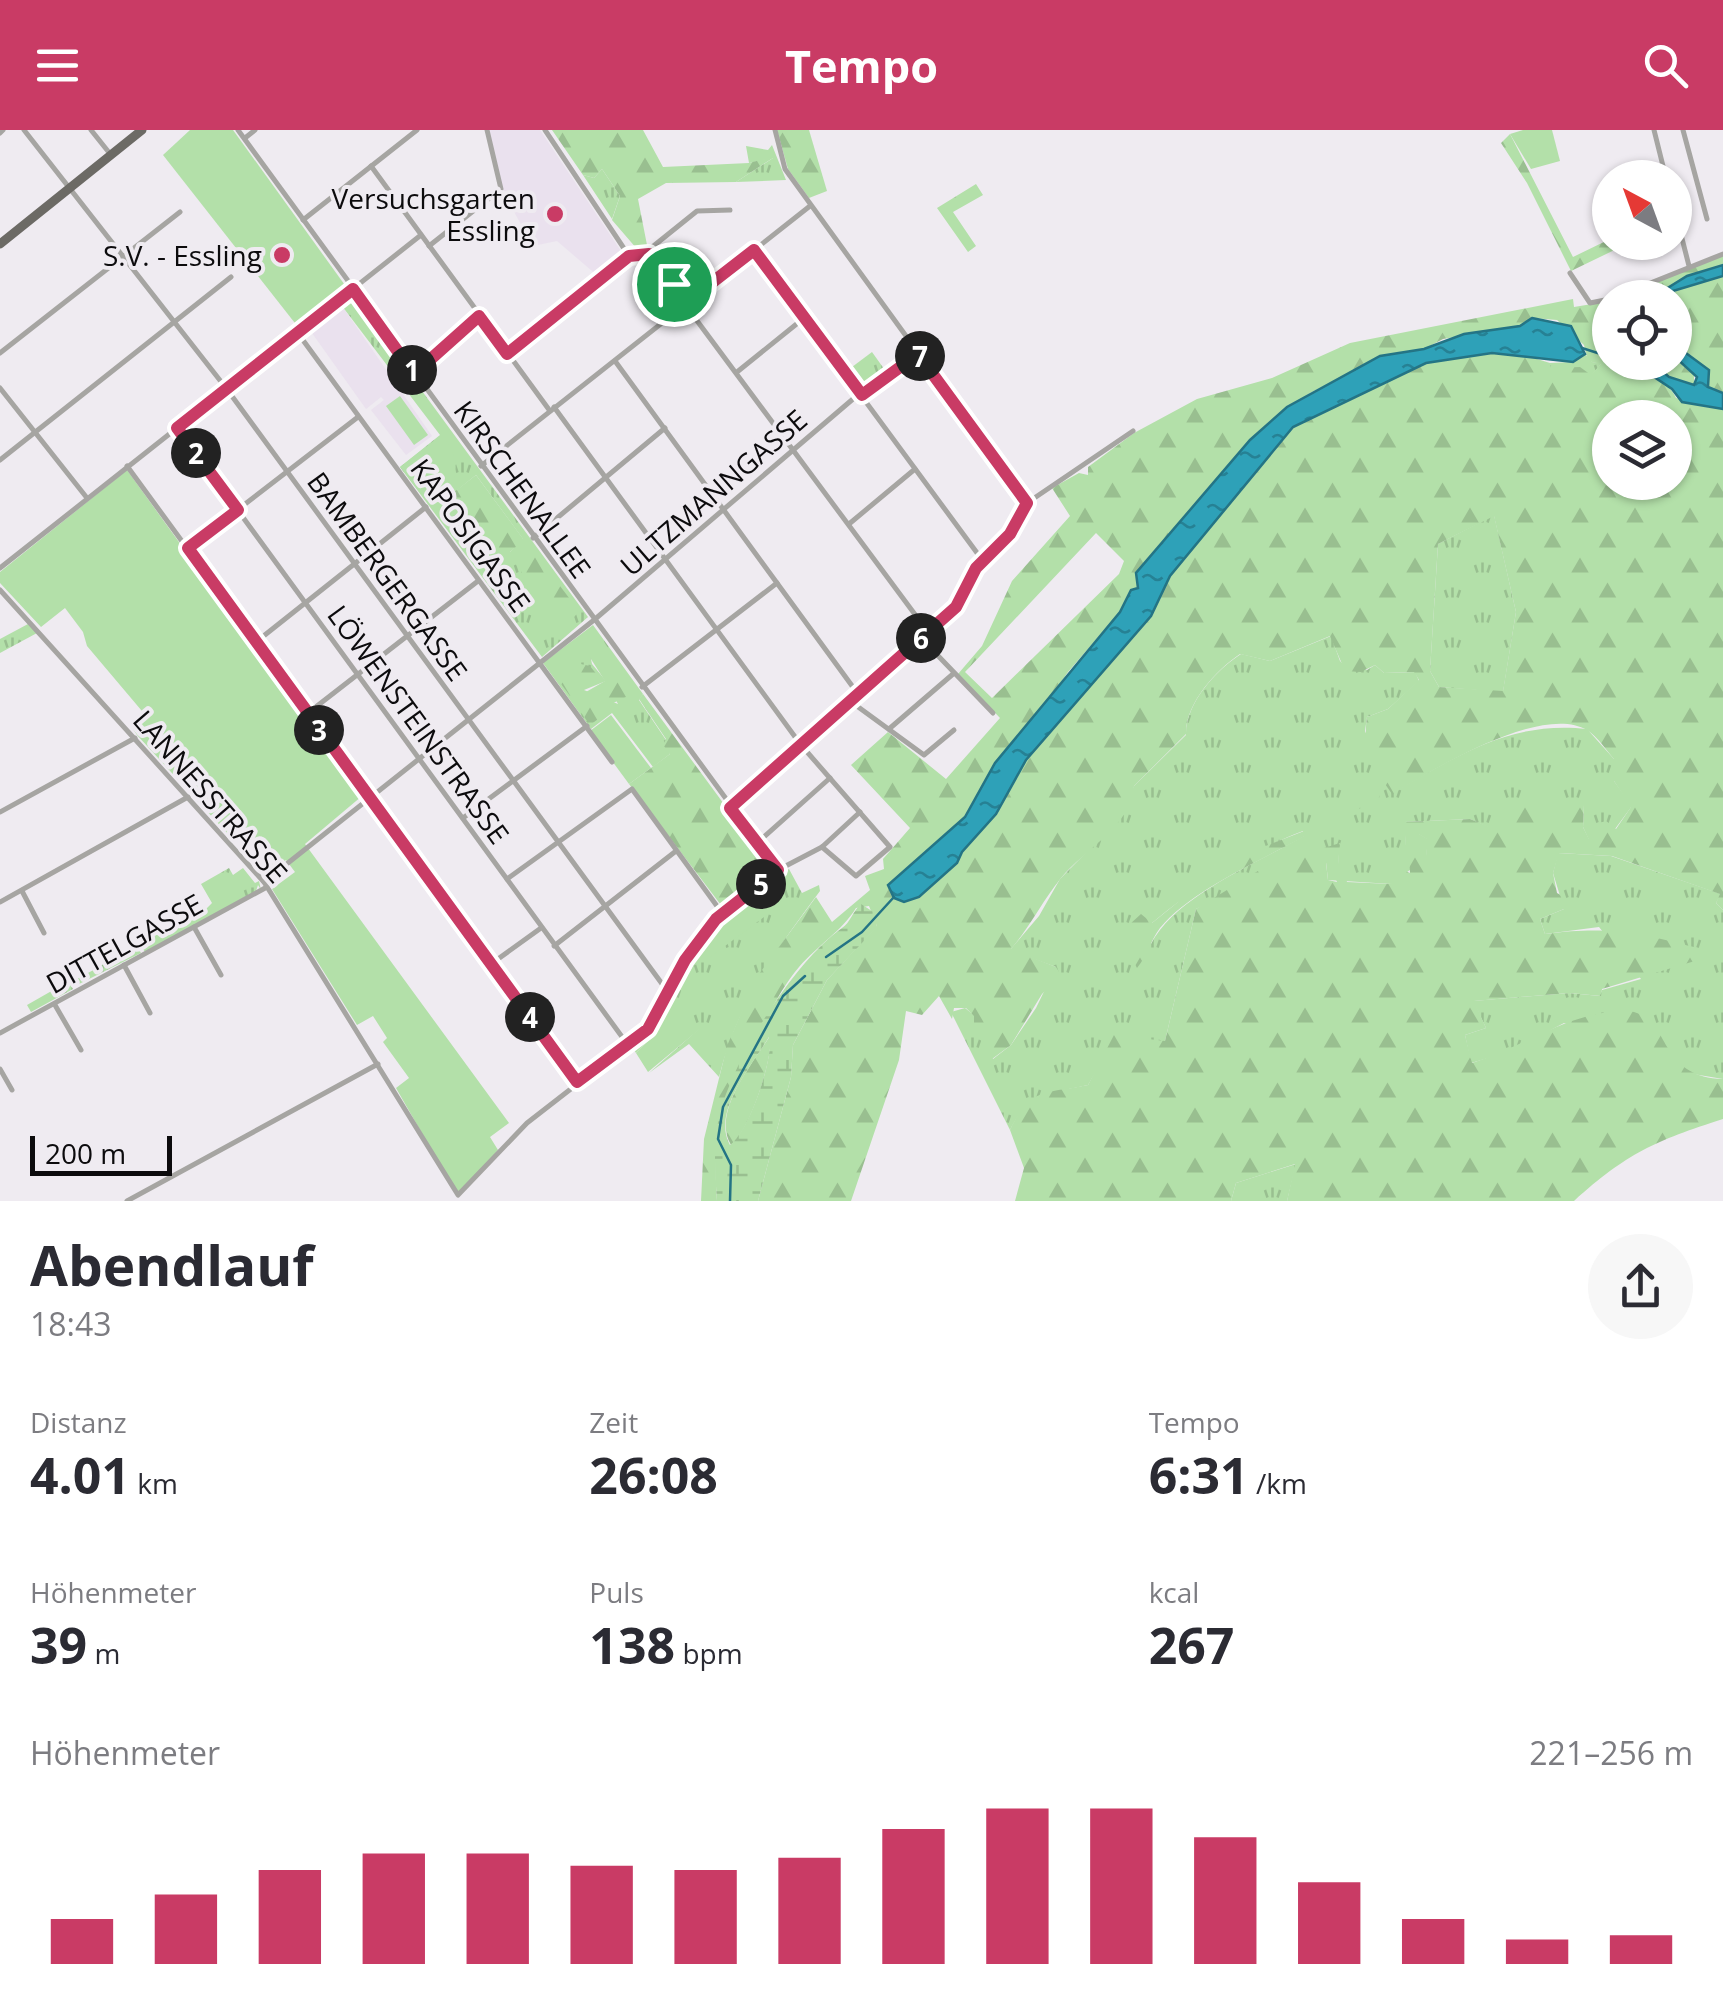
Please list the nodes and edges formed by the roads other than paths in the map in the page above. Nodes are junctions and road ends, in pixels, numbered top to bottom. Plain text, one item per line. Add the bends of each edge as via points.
1 (24, 130) edge
2 (92, 130) edge
3 (142, 130) edge
4 (238, 130) edge
5 (256, 130) edge
6 (417, 130) edge
7 (487, 130) edge
8 (545, 130) edge
9 (774, 130) edge
10 (1654, 130) edge
11 (1683, 130) edge
12 (244, 138) junction
13 (111, 155) junction
14 (1662, 160) edge
15 (371, 166) junction
16 (70, 188) junction
17 (810, 206) junction
18 (730, 210) dead end
19 (180, 212) dead end
20 (1707, 219) dead end
21 (303, 220) junction
22 (420, 235) junction
23 (0, 244) edge
24 (429, 246) junction
25 (754, 250) junction
26 (646, 252) junction
27 (1723, 254) edge
28 (124, 256) junction
29 (629, 256) junction
30 (1687, 260) edge
31 (1689, 266) junction
32 (1570, 272) dead end
33 (232, 277) dead end
34 (1655, 280) edge
35 (355, 288) junction
36 (687, 302) junction
37 (1592, 303) edge
38 (479, 316) junction
39 (804, 318) junction
40 (175, 322) junction
41 (297, 332) junction
42 (0, 353) edge
43 (507, 354) junction
44 (918, 354) junction
45 (614, 360) junction
46 (737, 372) junction
47 (414, 374) junction
48 (0, 388) edge
49 (226, 388) junction
50 (861, 394) junction
51 (552, 409) junction
52 (358, 416) junction
53 (177, 428) junction
54 (665, 428) junction
55 (1133, 431) dead end
56 (35, 433) junction
57 (794, 449) junction
58 (0, 460) edge
59 (127, 466) junction
60 (481, 466) junction
61 (915, 469) junction
62 (287, 471) junction
63 (606, 478) junction
64 (87, 498) junction
65 (1027, 503) junction
66 (426, 508) junction
67 (724, 508) junction
68 (238, 510) junction
69 (848, 524) junction
70 (533, 538) junction
71 (188, 548) junction
72 (665, 559) junction
73 (982, 561) junction
74 (354, 564) junction
75 (0, 568) edge
76 (478, 581) junction
77 (777, 583) junction
78 (0, 590) edge
79 (306, 603) junction
80 (594, 620) junction
81 (716, 630) junction
82 (928, 632) junction
83 (407, 638) junction
84 (921, 638) junction
85 (256, 642) junction
86 (540, 663) junction
87 (358, 674) junction
88 (953, 674) junction
89 (642, 687) junction
90 (858, 694) junction
91 (850, 701) junction
92 (308, 714) junction
93 (992, 714) dead end
94 (467, 719) junction
95 (587, 726) junction
96 (889, 729) junction
97 (954, 730) dead end
98 (134, 738) junction
99 (801, 745) junction
100 (418, 758) junction
101 (612, 762) dead end
102 (830, 778) junction
103 (512, 782) junction
104 (188, 797) junction
105 (369, 798) junction
106 (730, 808) junction
107 (0, 812) edge
108 (860, 812) junction
109 (463, 818) junction
110 (557, 843) junction
111 (756, 844) junction
112 (822, 847) junction
113 (676, 850) junction
114 (778, 870) junction
115 (507, 879) junction
116 (266, 884) junction
117 (21, 890) junction
118 (0, 902) edge
119 (604, 906) junction
120 (722, 914) junction
121 (194, 927) junction
122 (541, 928) junction
123 (44, 933) dead end
124 (554, 946) junction
125 (491, 964) junction
126 (124, 966) junction
127 (221, 975) dead end
128 (668, 992) junction
129 (54, 1004) junction
130 (150, 1013) dead end
131 (0, 1033) edge
132 (628, 1044) junction
133 (81, 1050) dead end
134 (378, 1064) junction
135 (0, 1069) edge
136 (577, 1082) junction
137 (12, 1090) dead end
138 (127, 1201) edge

1 - 16 street, BAMBERGERGASSE
2 - 13 street
3 - 13 main road
4 - 12 street, KIRSCHENALLEE
5 - 12 street
6 - 15 street
7 - 24 street via 500,190
8 - 29 street
9 - 17 street via 785,169
10 - 14 street
11 - 20 street
12 - 21 street, KIRSCHENALLEE
13 - 16 main road
15 - 21 street
15 - 22 street
16 - 23 main road
16 - 28 street, BAMBERGERGASSE
17 - 25 street
17 - 44 street
18 - 26 street via 698,211
19 - 28 street
21 - 35 street, KIRSCHENALLEE
22 - 24 street
22 - 35 street
24 - 38 street
25 - 36 street
25 - 39 street
26 - 29 street
26 - 36 street
27 - 31 street
28 - 40 street, BAMBERGERGASSE
28 - 42 street
29 - 43 street
30 - 31 street
31 - 34 street
32 - 37 street
33 - 40 street
35 - 41 street
35 - 47 street, KIRSCHENALLEE
36 - 45 street
36 - 46 street
38 - 43 street
38 - 47 street
39 - 46 street
39 - 50 street
40 - 49 street, BAMBERGERGASSE
40 - 56 street
41 - 49 street
41 - 52 street, KAPOSIGASSE
43 - 51 street
44 - 50 street, ULTZMANNGASSE
44 - 65 street
45 - 51 street
45 - 54 street
46 - 57 street
47 - 60 street, KIRSCHENALLEE
48 - 56 street
49 - 53 street
49 - 62 street, BAMBERGERGASSE
50 - 57 street, ULTZMANNGASSE
50 - 61 street
51 - 60 street
51 - 63 street
52 - 62 street
52 - 66 street, KAPOSIGASSE
53 - 59 street
53 - 68 street, LÖWENSTEINSTRASSE
54 - 63 street
54 - 67 street
55 - 65 street
56 - 58 street
56 - 64 street
57 - 67 street, ULTZMANNGASSE
57 - 69 street
59 - 64 street
59 - 71 street
60 - 70 street, KIRSCHENALLEE
61 - 69 street
61 - 73 street
62 - 68 street
62 - 74 street, BAMBERGERGASSE
63 - 70 street
63 - 72 street
64 - 75 street
65 - 73 street via 1010,534
66 - 74 street
66 - 76 street, KAPOSIGASSE
67 - 72 street, ULTZMANNGASSE
67 - 77 street
68 - 71 street
68 - 79 street, LÖWENSTEINSTRASSE
69 - 82 street
70 - 80 street, KIRSCHENALLEE
71 - 85 street
72 - 80 street, ULTZMANNGASSE
72 - 81 street
73 - 82 street via 956,607
74 - 79 street
74 - 83 street, BAMBERGERGASSE
76 - 83 street
76 - 86 street, KAPOSIGASSE
77 - 81 street
77 - 90 street
78 - 98 street, LANNESSTRASSE
79 - 85 street
79 - 87 street, LÖWENSTEINSTRASSE
80 - 86 street, ULTZMANNGASSE
80 - 89 street, KIRSCHENALLEE
81 - 89 street
81 - 99 street
82 - 84 street
83 - 87 street
83 - 94 street, BAMBERGERGASSE
84 - 88 street
84 - 90 street
85 - 92 street
86 - 94 street, ULTZMANNGASSE
86 - 95 street, KAPOSIGASSE
87 - 92 street
87 - 100 street, LÖWENSTEINSTRASSE
88 - 93 street
88 - 96 street
89 - 106 street, KIRSCHENALLEE
90 - 91 street
91 - 96 street
91 - 99 street
92 - 105 street
94 - 100 street, ULTZMANNGASSE
94 - 103 street, BAMBERGERGASSE
95 - 101 street, KAPOSIGASSE
95 - 103 street
96 - 97 street via 924,755
98 - 104 street, LANNESSTRASSE
98 - 107 street
99 - 102 street
99 - 106 street
100 - 105 street, ULTZMANNGASSE
100 - 109 street, LÖWENSTEINSTRASSE
102 - 108 street
102 - 111 street
103 - 109 street
103 - 110 street, BAMBERGERGASSE
104 - 116 street, LANNESSTRASSE
104 - 117 street
105 - 116 street, ULTZMANNGASSE
105 - 125 street
106 - 111 street, KIRSCHENALLEE
108 - 112 street
108 - 112 street via 890,847 856,876
109 - 115 street, LÖWENSTEINSTRASSE
110 - 113 street via 632,790
110 - 115 street
110 - 119 street, BAMBERGERGASSE
111 - 114 street, KIRSCHENALLEE
112 - 114 street
113 - 119 street
113 - 120 street
114 - 120 street
115 - 122 street, LÖWENSTEINSTRASSE
116 - 121 street, DITTELGASSE
116 - 134 street, LANNESSTRASSE
117 - 118 street
117 - 123 street
119 - 124 street
119 - 128 street, BAMBERGERGASSE
120 - 128 street
121 - 126 street, DITTELGASSE
121 - 127 street
122 - 124 street, LÖWENSTEINSTRASSE
122 - 125 street
124 - 132 street, LÖWENSTEINSTRASSE
125 - 136 street
126 - 129 street, DITTELGASSE
126 - 130 street
128 - 132 street via 648,1029
129 - 131 street, DITTELGASSE
129 - 133 street
132 - 136 street
134 - 136 street, LANNESSTRASSE via 453,1192 464,1193 518,1131
134 - 138 street
135 - 137 street

